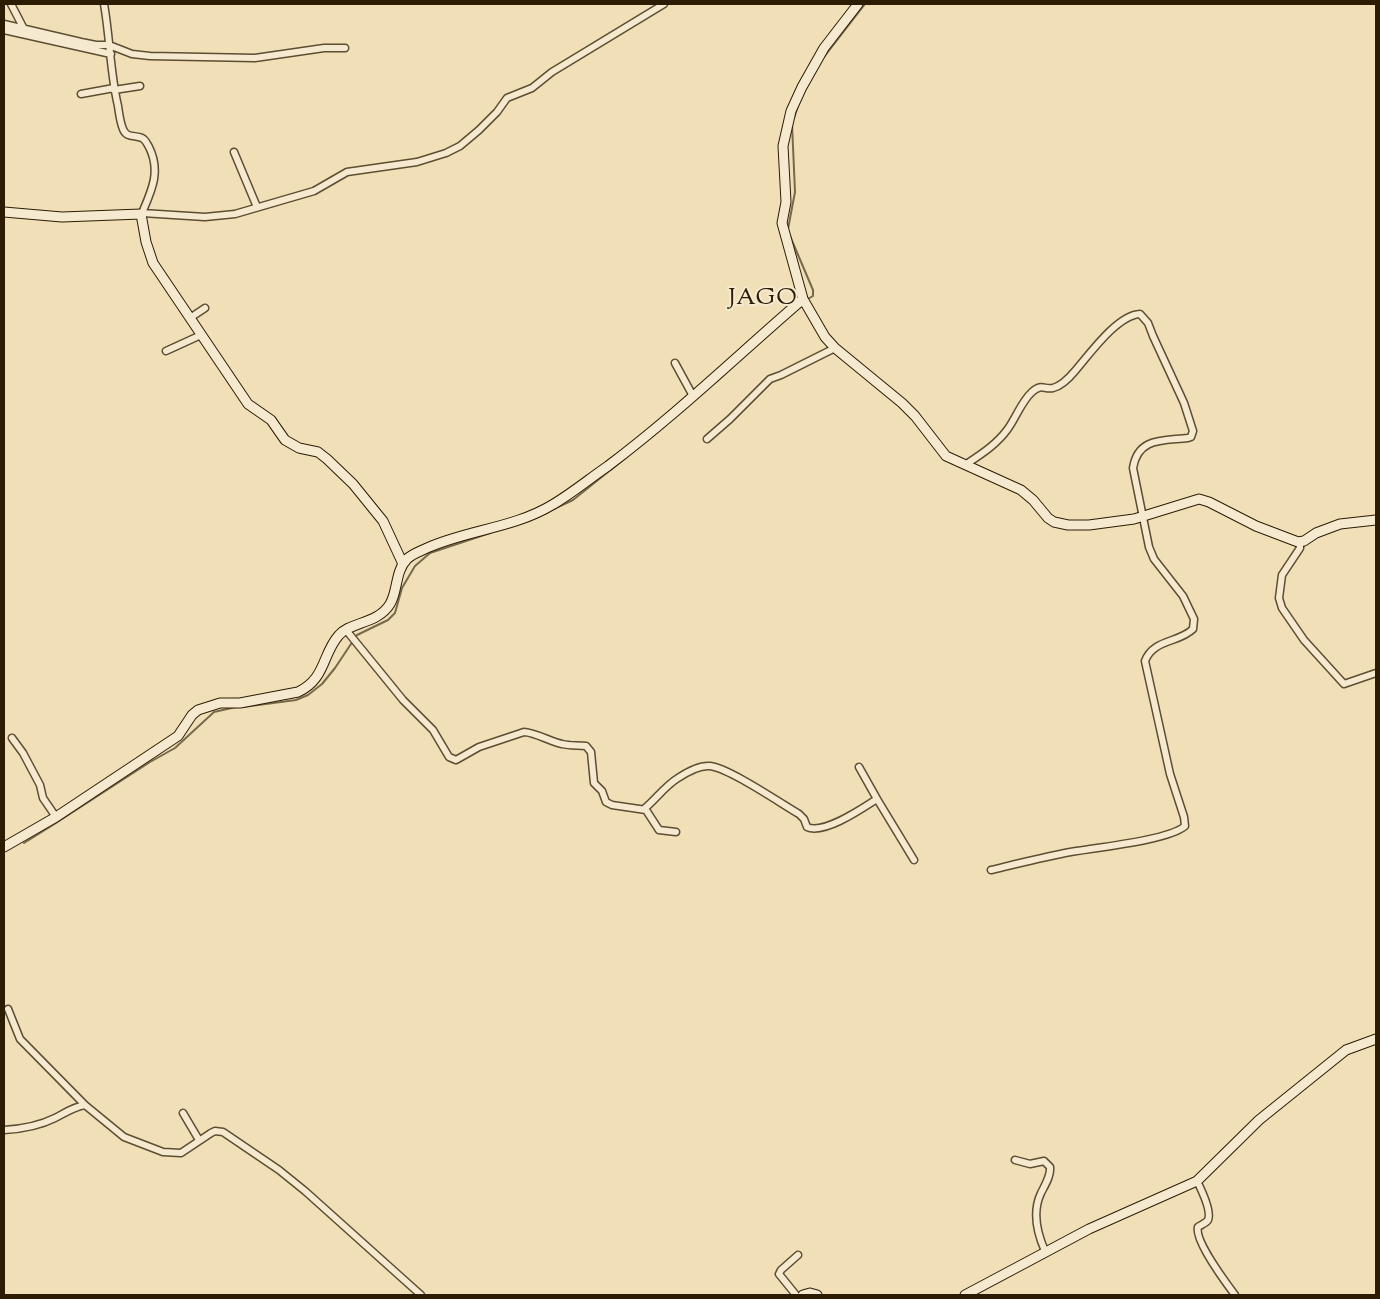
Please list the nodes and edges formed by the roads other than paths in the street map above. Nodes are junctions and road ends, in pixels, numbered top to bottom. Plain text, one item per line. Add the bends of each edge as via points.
1 (11, 4) edge
2 (104, 4) edge
3 (664, 4) edge
4 (858, 4) edge
5 (4, 24) edge
6 (4, 30) edge
7 (25, 32) junction
8 (345, 48) dead end
9 (110, 50) junction
10 (140, 86) dead end
11 (114, 89) junction
12 (81, 94) dead end
13 (234, 152) dead end
14 (256, 207) junction
15 (4, 212) edge
16 (142, 214) junction
17 (804, 301) junction
18 (205, 308) dead end
19 (190, 318) junction
20 (201, 336) junction
21 (835, 348) junction
22 (166, 352) dead end
23 (675, 363) dead end
24 (693, 396) junction
25 (706, 439) dead end
26 (965, 465) junction
27 (1144, 516) junction
28 (1376, 520) edge
29 (1300, 542) junction
30 (403, 564) junction
31 (347, 632) junction
32 (1376, 673) edge
33 (12, 738) dead end
34 (859, 767) dead end
35 (877, 799) junction
36 (644, 809) junction
37 (56, 817) junction
38 (676, 832) dead end
39 (4, 847) edge
40 (914, 860) dead end
41 (991, 870) dead end
42 (8, 1009) dead end
43 (1376, 1039) edge
44 (84, 1105) junction
45 (183, 1113) dead end
46 (4, 1130) edge
47 (199, 1140) junction
48 (1014, 1160) dead end
49 (1197, 1182) junction
50 (1046, 1251) junction
51 (798, 1255) dead end
52 (421, 1295) edge
53 (796, 1295) edge
54 (802, 1295) edge
55 (816, 1295) edge
56 (964, 1295) edge
57 (1235, 1295) edge

1 - 7 street
2 - 9 street
3 - 14 street via 552,72 532,88 507,98 479,130 446,154 417,162 347,172 314,191
4 - 17 street via 810,72 787,126 784,146 786,202 782,223
5 - 7 street
6 - 7 street
7 - 9 street
8 - 9 street via 255,58 150,56
9 - 11 street
10 - 11 street
11 - 12 street
11 - 16 street via 123,129 127,135 145,140 154,160 156,178
13 - 14 street
14 - 16 street via 235,214 205,216
15 - 16 street via 62,217
16 - 19 street via 153,263
17 - 21 street
17 - 24 street
18 - 19 street
19 - 20 street
20 - 22 street
20 - 30 street via 248,404 271,420 291,445 318,452 353,484 384,522
21 - 25 street via 770,379
21 - 26 street via 916,416 946,456
23 - 24 street
24 - 30 street via 637,444 551,506 439,543 411,556
26 - 27 street via 1021,490 1054,522 1089,525
26 - 27 street via 997,442 1032,392 1040,387 1054,388 1065,381 1106,334 1129,317 1140,314 1148,323 1193,431 1191,437 1156,442 1139,450 1133,468
27 - 29 street via 1195,499 1203,500 1256,526
27 - 41 street via 1154,559 1183,596 1194,619 1189,633 1157,646 1145,661 1184,826 1164,835 1067,852
28 - 29 street via 1340,524
29 - 32 street via 1300,548 1282,575 1279,598 1282,608 1304,640 1344,684
30 - 31 street via 394,597 387,608 372,620
31 - 36 street via 403,700 433,730 452,760 479,746 524,732 565,745 584,745 591,752 594,783 608,804
31 - 37 street via 337,638 322,668 305,689 240,703 213,704 198,710 178,736
33 - 37 street
34 - 35 street
35 - 36 street via 860,811 814,829 807,827 799,814 732,775 710,766 696,768 679,777
35 - 40 street
36 - 38 street via 659,830
37 - 39 street
42 - 44 street via 20,1039
43 - 49 street via 1346,1050 1259,1120
44 - 46 street via 42,1124
44 - 47 street via 124,1137 162,1152 181,1153
45 - 47 street
47 - 52 street via 215,1131 224,1132 279,1170
48 - 50 street via 1030,1164 1044,1161 1050,1167 1039,1197 1036,1217
49 - 50 street via 1088,1229
49 - 57 street via 1206,1199 1209,1216 1198,1227 1198,1235 1216,1269
50 - 56 street
51 - 53 street via 779,1274
54 - 55 street

